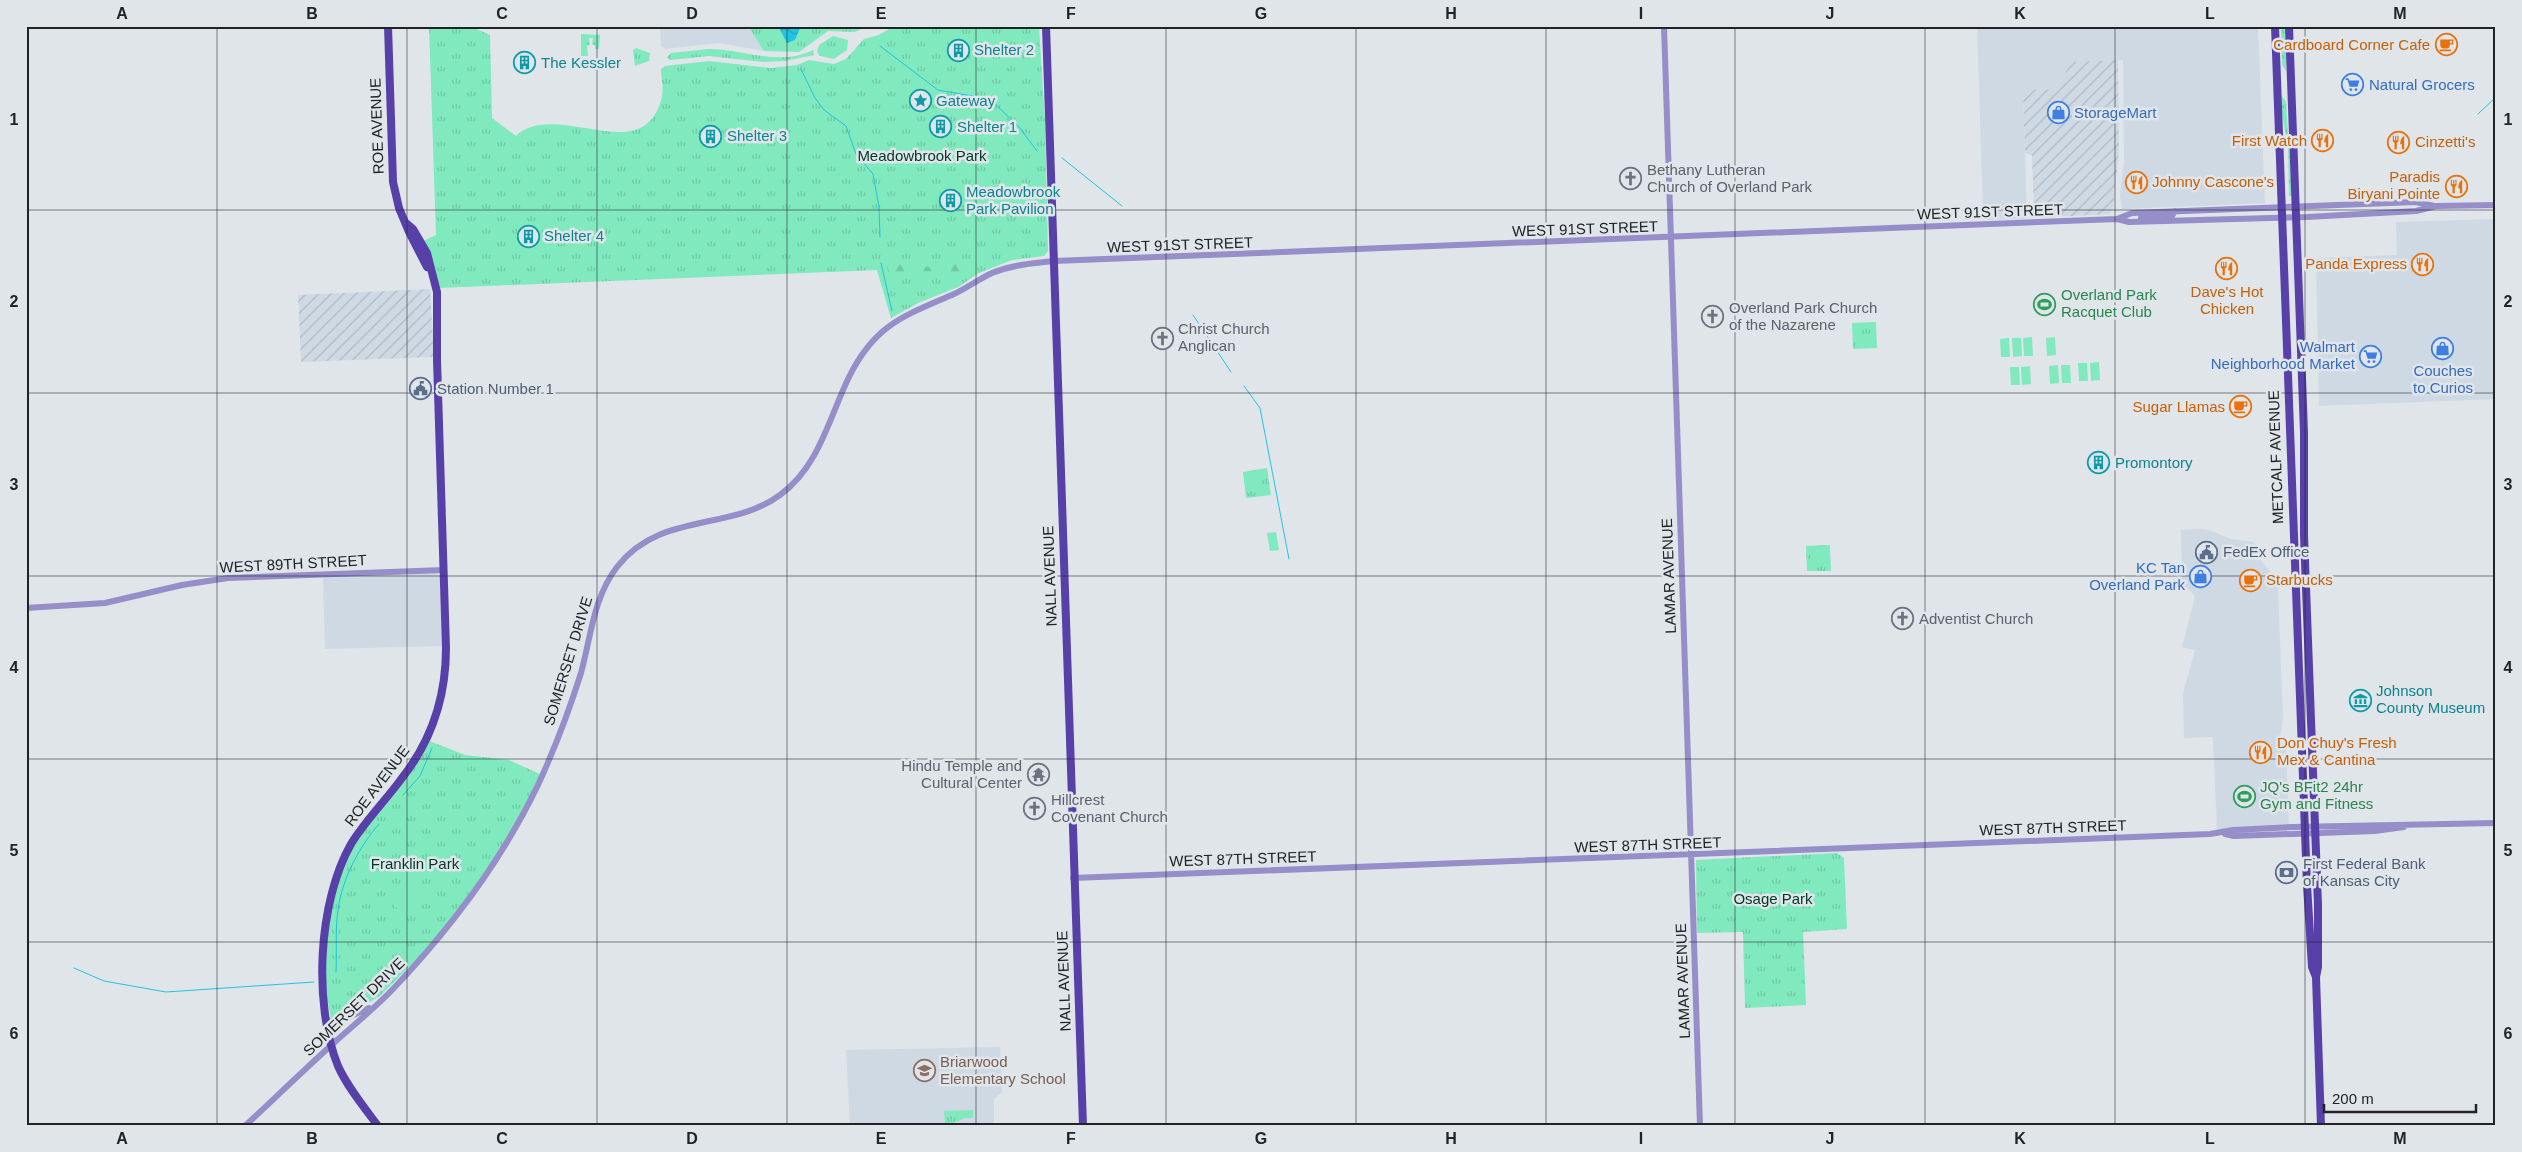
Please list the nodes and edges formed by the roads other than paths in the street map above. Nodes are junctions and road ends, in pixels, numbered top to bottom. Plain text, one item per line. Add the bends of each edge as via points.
1 (388, 26) edge
2 (1046, 26) edge
3 (1664, 26) edge
4 (2275, 26) edge
5 (2289, 26) edge
6 (2291, 85) junction
7 (2277, 88) junction
8 (2496, 205) edge
9 (2295, 206) junction
10 (2436, 206) junction
11 (2281, 207) junction
12 (2207, 210) junction
13 (2175, 211) junction
14 (2282, 218) junction
15 (2296, 218) junction
16 (2118, 219) junction
17 (2135, 222) junction
18 (2176, 222) junction
19 (1670, 238) junction
20 (1054, 261) junction
21 (444, 570) junction
22 (26, 608) edge
23 (2496, 823) edge
24 (2306, 830) junction
25 (2315, 830) junction
26 (1691, 856) junction
27 (1073, 878) junction
28 (2316, 977) junction
29 (377, 1004) junction
30 (326, 1021) junction
31 (332, 1045) junction
32 (245, 1126) edge
33 (378, 1126) edge
34 (1082, 1126) edge
35 (1700, 1126) edge
36 (2321, 1126) edge

1 - 21 main road, ROE AVENUE via 393,182 399,208 426,264 436,297
2 - 20 main road, NALL AVENUE
3 - 19 street, LAMAR AVENUE
4 - 7 main road, METCALF AVENUE
5 - 6 main road, METCALF AVENUE
6 - 7 main road
6 - 9 main road, METCALF AVENUE
7 - 11 main road, METCALF AVENUE
8 - 10 street, WEST 91ST STREET
9 - 10 street, WEST 91ST STREET via 2416,202
9 - 11 street, WEST 91ST STREET
9 - 15 main road, METCALF AVENUE
10 - 15 street, WEST 91ST STREET via 2416,211
11 - 12 street, WEST 91ST STREET
11 - 14 main road, METCALF AVENUE
12 - 13 street, WEST 91ST STREET
12 - 18 street via 2178,214
13 - 16 street, WEST 91ST STREET via 2132,212
13 - 17 street via 2172,216 2137,218
14 - 15 street, WEST 91ST STREET
14 - 18 street, WEST 91ST STREET
14 - 24 main road, METCALF AVENUE
15 - 25 main road, METCALF AVENUE
16 - 17 street, WEST 91ST STREET
16 - 19 street, WEST 91ST STREET
17 - 18 street, WEST 91ST STREET
19 - 20 street, WEST 91ST STREET
19 - 26 street, LAMAR AVENUE
20 - 27 main road, NALL AVENUE
20 - 29 street, SOMERSET DRIVE via 994,272 903,316 878,335 855,364 816,454 788,489 751,510 658,534 623,560 600,596 568,713 518,824 465,904
21 - 22 street, WEST 89TH STREET via 228,578 182,584 106,603
21 - 30 main road, ROE AVENUE via 446,664 440,705 421,750 355,839 335,880 324,934
23 - 25 street, WEST 87TH STREET
24 - 25 street, WEST 87TH STREET
24 - 26 street, WEST 87TH STREET via 2233,830 2224,833
24 - 28 main road, METCALF AVENUE via 2312,967
25 - 28 main road, METCALF AVENUE
26 - 27 street, WEST 87TH STREET
26 - 35 street, LAMAR AVENUE
27 - 34 main road, NALL AVENUE
28 - 36 main road, METCALF AVENUE
29 - 30 street via 338,1022
29 - 31 street, SOMERSET DRIVE
30 - 31 main road, ROE AVENUE
31 - 32 street, SOMERSET DRIVE
31 - 33 main road, ROE AVENUE via 351,1090

